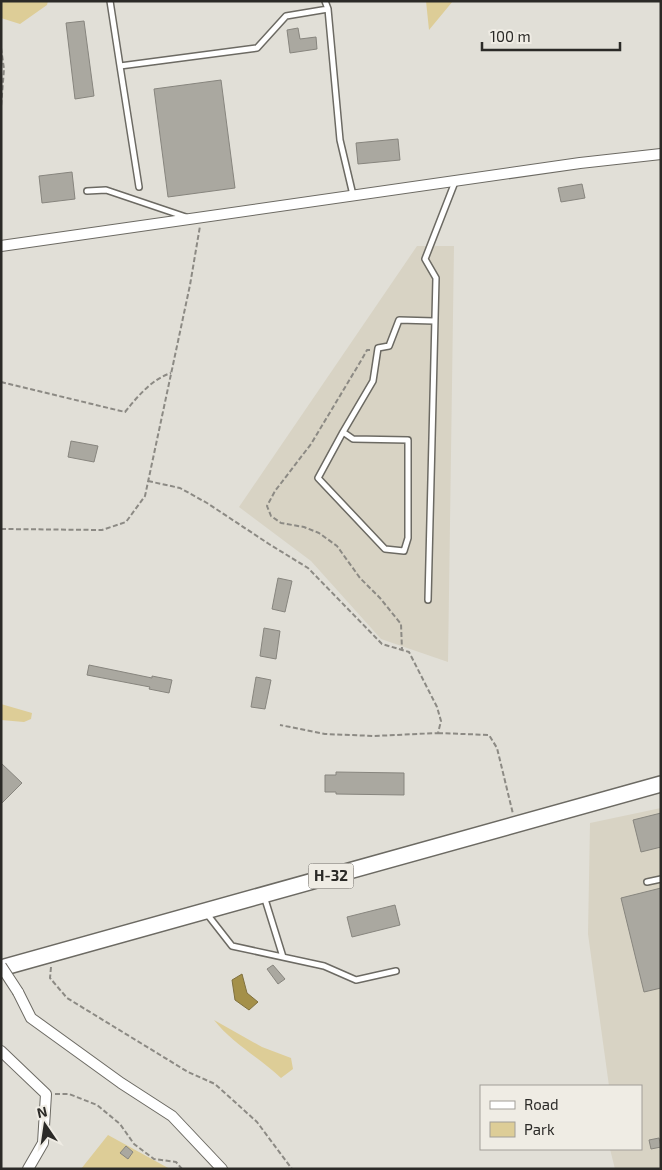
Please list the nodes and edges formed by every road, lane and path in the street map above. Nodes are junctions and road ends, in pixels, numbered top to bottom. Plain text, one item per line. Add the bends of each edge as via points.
1 (110, 1) edge
2 (325, 1) edge
3 (328, 9) junction
4 (1, 48) edge
5 (120, 66) junction
6 (1, 107) edge
7 (661, 154) edge
8 (455, 182) junction
9 (139, 187) dead end
10 (87, 191) dead end
11 (353, 195) junction
12 (202, 216) junction
13 (188, 218) junction
14 (1, 246) edge
15 (434, 321) junction
16 (172, 373) junction
17 (1, 382) edge
18 (343, 432) junction
19 (148, 481) junction
20 (1, 528) edge
21 (428, 600) dead end
22 (280, 725) dead end
23 (438, 734) junction
24 (661, 784) edge
25 (515, 825) junction
26 (661, 879) edge
27 (647, 882) dead end
28 (264, 895) junction
29 (205, 912) junction
30 (52, 954) junction
31 (283, 957) junction
32 (1, 967) edge
33 (396, 971) dead end
34 (1, 1051) edge
35 (46, 1094) junction
36 (28, 1169) edge
37 (182, 1169) edge
38 (222, 1169) edge
39 (292, 1169) edge

1 - 5 lane
2 - 3 lane
3 - 5 lane via 286,16 257,48
3 - 11 lane via 340,140
4 - 6 path via 4,69
5 - 9 lane
7 - 8 street
8 - 11 street
8 - 15 lane via 425,259 436,278
10 - 13 lane via 106,190
11 - 12 street
12 - 13 street
12 - 16 path
13 - 14 street
15 - 18 lane via 399,320 389,346 378,348 373,381
15 - 21 lane
16 - 17 path via 161,376 125,412
16 - 19 path
18 - 18 lane via 353,439 408,440 408,538 404,551 385,549 318,478
19 - 20 path via 145,496 126,522 102,530
19 - 23 path via 180,488 193,495 308,568 382,644 408,652 437,707 441,721
22 - 23 path via 325,734
23 - 25 path via 489,734 497,748
24 - 25 main road, Н-32
25 - 28 main road, Н-32
26 - 27 lane
28 - 29 main road, Н-32
28 - 31 lane
29 - 30 main road, Н-32
29 - 31 lane via 232,946
30 - 32 main road, Н-32
30 - 39 path via 50,978 67,998 188,1072 215,1084 257,1122
31 - 33 lane via 324,966 356,980
32 - 38 street, bridge via 31,1018 172,1116
34 - 35 street
35 - 36 street via 43,1143
35 - 37 path via 69,1094 97,1105 120,1124 134,1144 154,1159 176,1162

